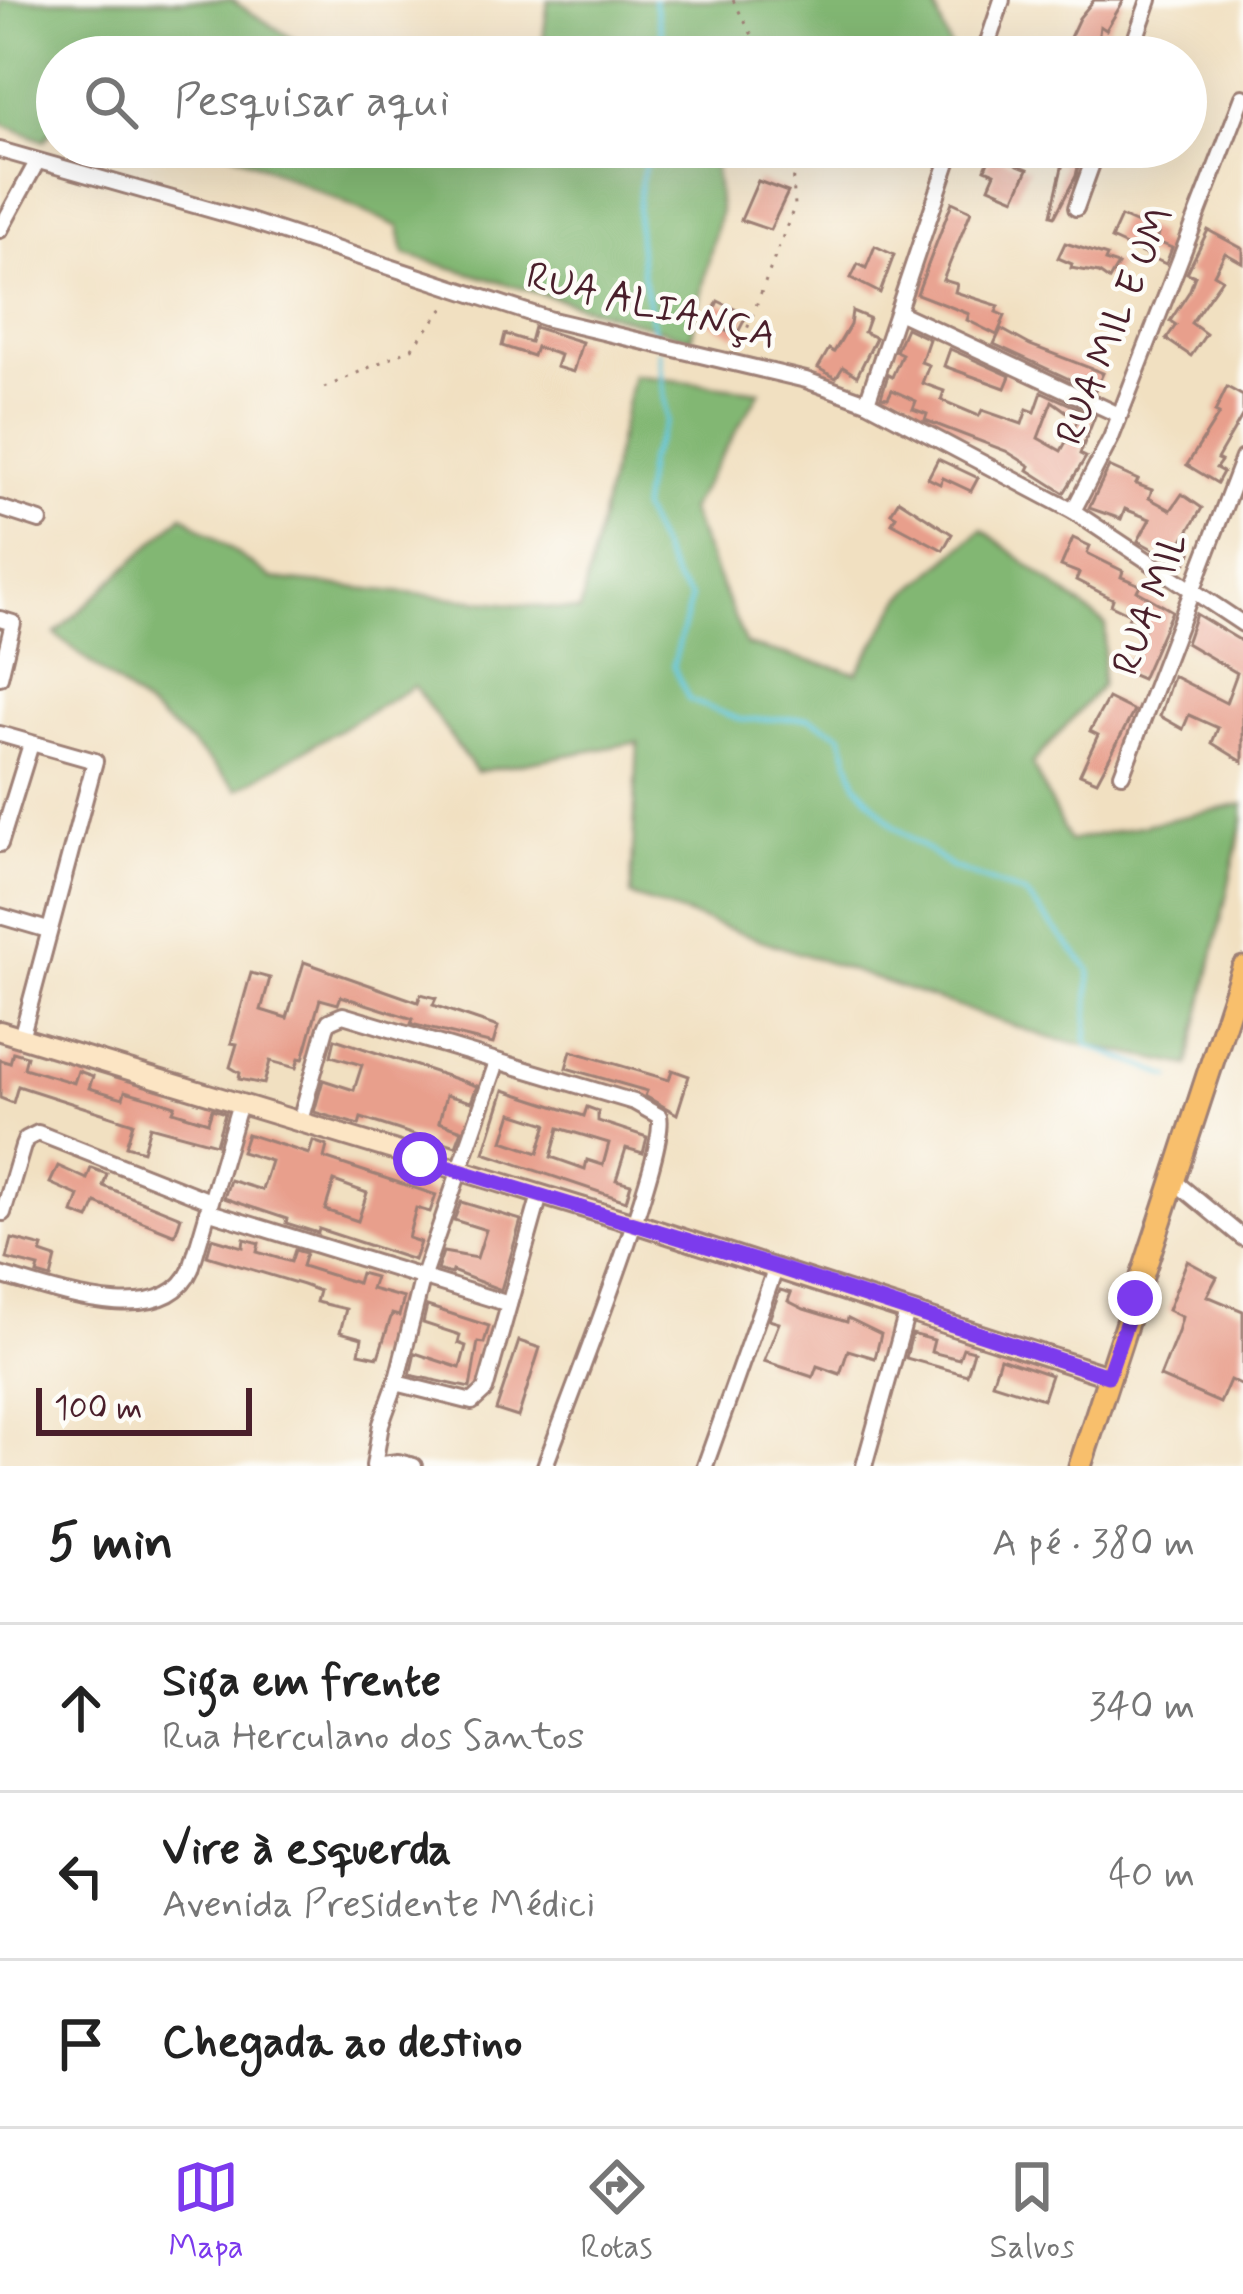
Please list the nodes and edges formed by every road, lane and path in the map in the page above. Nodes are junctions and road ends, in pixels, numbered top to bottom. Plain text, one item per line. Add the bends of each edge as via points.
1 (733, 0) edge
2 (1002, 0) edge
3 (1149, 0) edge
4 (753, 36) edge
5 (990, 36) edge
6 (1136, 36) edge
7 (1243, 97) edge
8 (0, 150) edge
9 (36, 162) edge
10 (36, 164) edge
11 (59, 168) edge
12 (792, 168) edge
13 (946, 168) edge
14 (1090, 168) edge
15 (1076, 208) dead end
16 (0, 230) edge
17 (459, 288) junction
18 (898, 312) junction
19 (734, 363) junction
20 (324, 388) dead end
21 (867, 402) junction
22 (1117, 414) junction
23 (1243, 458) edge
24 (0, 508) edge
25 (1073, 511) junction
26 (40, 520) dead end
27 (1192, 593) junction
28 (0, 619) edge
29 (1243, 624) edge
30 (0, 677) edge
31 (0, 734) edge
32 (31, 744) junction
33 (1122, 775) dead end
34 (0, 844) edge
35 (0, 916) edge
36 (48, 930) junction
37 (1243, 968) edge
38 (0, 1031) edge
39 (21, 1038) junction
40 (497, 1062) junction
41 (240, 1103) junction
42 (300, 1121) junction
43 (460, 1171) junction
44 (1174, 1181) junction
45 (539, 1196) junction
46 (209, 1206) junction
47 (3, 1213) dead end
48 (634, 1222) junction
49 (1243, 1238) edge
50 (776, 1267) junction
51 (0, 1275) edge
52 (423, 1276) junction
53 (509, 1304) junction
54 (908, 1312) junction
55 (1108, 1376) junction
56 (396, 1383) junction
57 (374, 1465) edge
58 (414, 1466) edge
59 (545, 1466) edge
60 (705, 1466) edge
61 (863, 1466) edge
62 (1080, 1466) edge

1 - 4 path
2 - 5 street
3 - 6 street
7 - 22 street, RUA MIL E UM
8 - 9 street, RUA ALIANÇA
10 - 16 street
11 - 17 street, RUA ALIANÇA
12 - 19 path via 795,205
13 - 18 street
14 - 15 street
17 - 19 street, RUA ALIANÇA via 548,319
17 - 20 path via 412,348
18 - 21 street
18 - 22 street
19 - 21 street, RUA ALIANÇA
21 - 25 street, RUA ALIANÇA
22 - 25 street, RUA MIL E UM
23 - 27 street, RUA MIL
24 - 26 street
25 - 27 street, RUA ALIANÇA
27 - 29 street, RUA ALIANÇA
27 - 33 street, RUA MIL
28 - 30 street via 14,623
31 - 32 street
32 - 34 street
32 - 36 street via 95,761
35 - 36 street
36 - 39 street
37 - 44 main road
38 - 39 street
39 - 41 street
40 - 42 street via 335,1017
40 - 43 street
40 - 48 street via 659,1116 661,1135
41 - 42 street
41 - 46 street
42 - 43 street
43 - 45 street
43 - 52 street
44 - 49 street
44 - 55 main road
45 - 48 street
45 - 53 street
46 - 47 street via 38,1133 22,1146
46 - 51 street via 181,1287 125,1304
46 - 52 street
48 - 50 street
48 - 59 street
50 - 54 street
50 - 60 street
52 - 53 street
52 - 56 street
53 - 56 street via 488,1383 472,1402
54 - 55 street
54 - 61 street
55 - 62 main road
56 - 57 street
57 - 58 street

